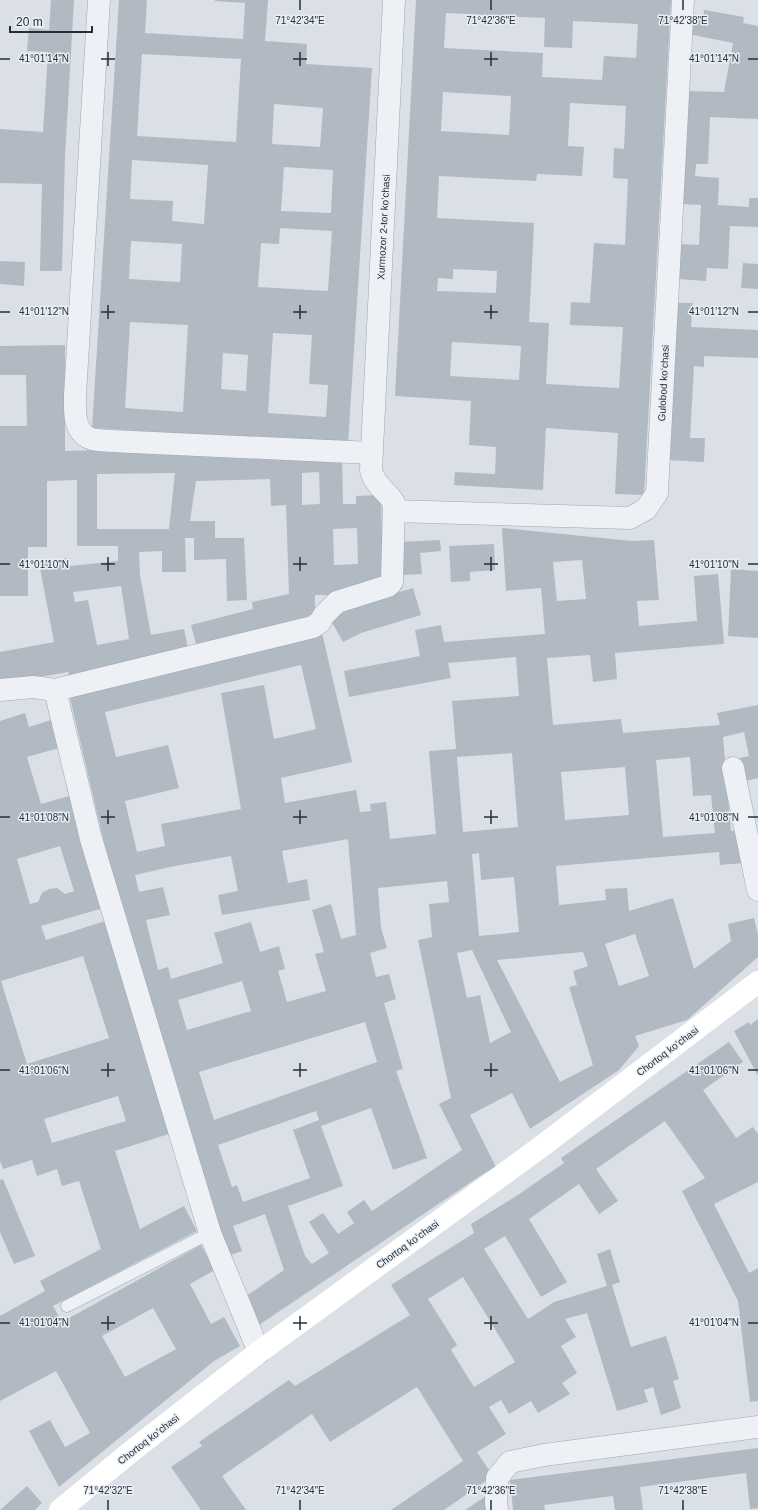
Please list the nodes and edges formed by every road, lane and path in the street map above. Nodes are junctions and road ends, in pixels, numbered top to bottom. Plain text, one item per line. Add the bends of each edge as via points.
1 (99, 0) edge
2 (394, 0) edge
3 (683, 0) edge
4 (372, 453) junction
5 (394, 511) junction
6 (0, 690) edge
7 (55, 690) junction
8 (733, 768) dead end
9 (758, 890) edge
10 (758, 982) edge
11 (210, 1233) junction
12 (67, 1306) dead end
13 (259, 1352) junction
14 (758, 1427) edge
15 (60, 1510) edge
16 (497, 1510) edge

1 - 4 street via 74,417 80,431 90,438 111,441
2 - 4 street, Xurmozor 2-tor koʻchasi
3 - 5 street, Gulobod koʻchasi via 657,493 646,509 630,518
4 - 5 street, Xurmozor 2-tor koʻchasi via 372,475 377,484 391,497
5 - 7 street via 392,582 388,586 337,602 313,627
6 - 7 street via 33,687
7 - 11 street via 91,838
8 - 9 street
10 - 13 main road, Chortoq koʻchasi via 538,1149
11 - 12 lane
11 - 13 street
13 - 15 main road, Chortoq koʻchasi
14 - 16 street via 544,1455 510,1462 497,1478

